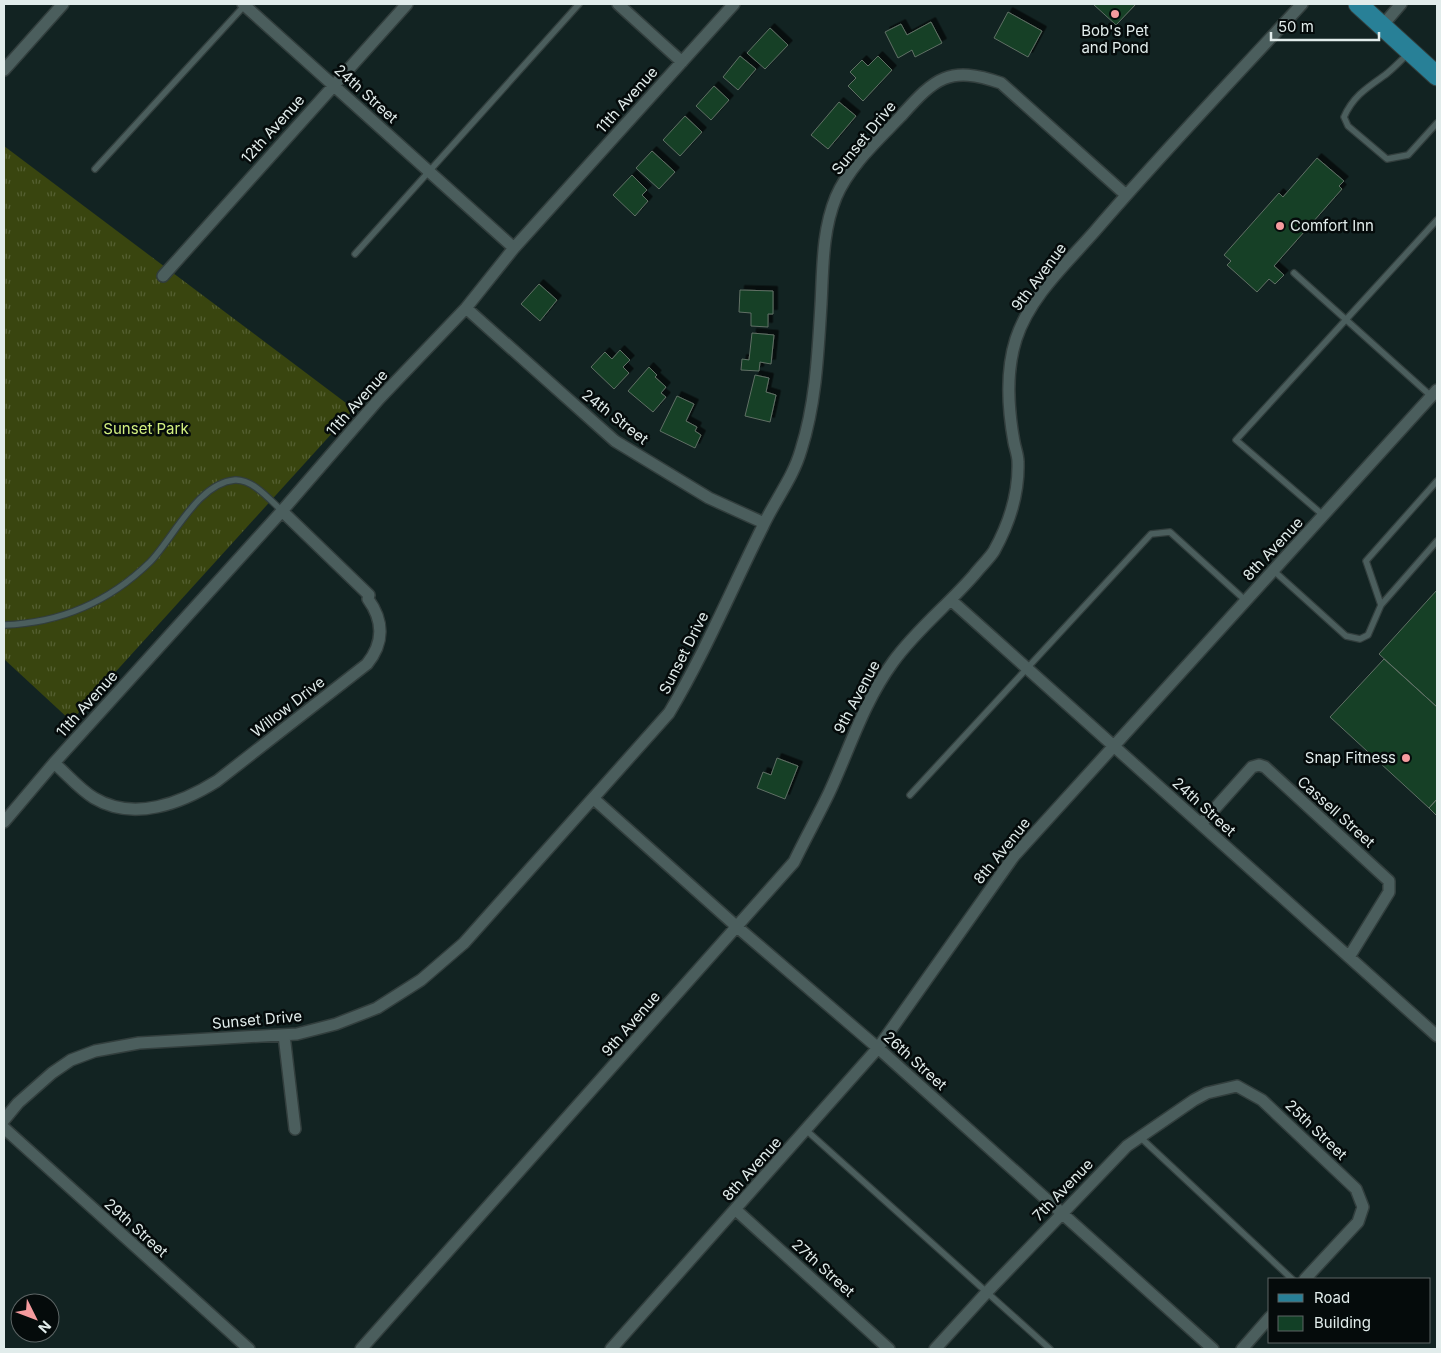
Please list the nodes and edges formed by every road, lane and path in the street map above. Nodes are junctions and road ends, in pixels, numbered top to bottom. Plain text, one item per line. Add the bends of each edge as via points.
1 (63, 4) edge
2 (244, 4) edge
3 (408, 4) edge
4 (579, 4) edge
5 (618, 4) edge
6 (734, 4) edge
7 (1302, 4) edge
8 (1358, 4) edge
9 (1401, 4) edge
10 (1382, 26) junction
11 (1411, 52) junction
12 (682, 62) junction
13 (4, 70) edge
14 (1437, 76) edge
15 (333, 85) junction
16 (1436, 126) edge
17 (96, 168) dead end
18 (428, 171) junction
19 (1126, 196) junction
20 (1437, 220) edge
21 (514, 248) junction
22 (355, 254) dead end
23 (1294, 272) dead end
24 (163, 276) dead end
25 (466, 308) junction
26 (1346, 320) junction
27 (1434, 393) edge
28 (1437, 481) edge
29 (282, 511) junction
30 (1324, 516) junction
31 (764, 523) junction
32 (1437, 541) edge
33 (1274, 572) junction
34 (952, 601) junction
35 (1246, 601) junction
36 (1381, 605) junction
37 (4, 625) edge
38 (1026, 670) junction
39 (1113, 746) junction
40 (54, 763) junction
41 (910, 795) dead end
42 (594, 798) junction
43 (4, 822) edge
44 (1201, 824) junction
45 (736, 926) junction
46 (1349, 957) junction
47 (284, 1035) junction
48 (1437, 1036) edge
49 (878, 1048) junction
50 (1237, 1086) joint
51 (4, 1120) edge
52 (4, 1128) edge
53 (295, 1129) dead end
54 (806, 1130) junction
55 (1140, 1138) junction
56 (736, 1210) junction
57 (1061, 1213) junction
58 (1291, 1278) edge
59 (1305, 1278) edge
60 (987, 1292) junction
61 (1268, 1319) edge
62 (249, 1349) edge
63 (361, 1349) edge
64 (611, 1349) edge
65 (889, 1349) edge
66 (935, 1349) edge
67 (1050, 1349) edge
68 (1213, 1349) edge
69 (1242, 1349) edge

1 - 13 street
2 - 15 street, 24th Street
2 - 17 lane
3 - 15 street, 12th Avenue
4 - 18 lane
5 - 12 street
6 - 12 street, 11th Avenue
7 - 19 street, 9th Avenue
8 - 10 main road
9 - 10 street
10 - 11 main road
11 - 14 main road
11 - 16 lane via 1367,86 1350,104 1344,116 1348,126 1387,159 1408,156
12 - 21 street, 11th Avenue
15 - 18 street, 24th Street
15 - 24 street, 12th Avenue
18 - 21 street, 24th Street
18 - 22 lane
19 - 31 street, Sunset Drive via 1001,83 978,75 944,77 924,90 850,173 836,196 824,247 814,391 802,448 793,474
19 - 34 street, 9th Avenue via 1045,288 1020,329 1012,352 1010,380 1018,458 1013,506 993,553
20 - 26 lane
21 - 25 street, 11th Avenue
23 - 26 lane
25 - 29 street, 11th Avenue via 379,399
25 - 31 street, 24th Street via 615,441 709,498
26 - 27 lane
26 - 30 lane via 1236,440
27 - 30 street, 8th Avenue
28 - 36 lane via 1366,562
29 - 37 lane via 256,487 236,480 206,491 150,561 116,589 77,612 33,624
29 - 40 street, 11th Avenue
29 - 40 street, Willow Drive via 369,595 381,632 379,644 367,664 217,780 177,802 131,809 105,804
30 - 33 street, 8th Avenue
31 - 42 street, Sunset Drive via 690,678 669,713
32 - 36 lane
33 - 35 street, 8th Avenue
33 - 36 lane via 1353,640 1368,635
34 - 38 street, 24th Street
34 - 45 street, 9th Avenue via 894,661 860,717 830,792 794,862
35 - 38 lane via 1170,532 1151,534
35 - 39 street, 8th Avenue
38 - 39 street, 24th Street
38 - 41 lane
39 - 44 street, 24th Street
39 - 49 street, 8th Avenue via 1014,856
40 - 43 street, 11th Avenue
42 - 45 street, 26th Street
42 - 47 street, Sunset Drive via 464,944 420,980 377,1008 336,1024
44 - 46 street, 24th Street
44 - 46 street, Cassell Street via 1252,767 1265,767 1389,881 1389,892
45 - 49 street, 26th Street
45 - 63 street, 9th Avenue
46 - 48 street, 24th Street
47 - 51 street, Sunset Drive via 139,1043 95,1051 71,1060 52,1073
47 - 53 street
49 - 54 street, 8th Avenue
49 - 57 street, 26th Street
50 - 55 street, 7th Avenue via 1207,1093
50 - 59 street, 25th Street via 1262,1100 1356,1190 1363,1207 1358,1222
52 - 62 street, 29th Street
54 - 56 street, 8th Avenue
54 - 60 lane
55 - 57 street, 7th Avenue
55 - 58 lane
56 - 64 street, 8th Avenue
56 - 65 street, 27th Street
57 - 60 street, 7th Avenue
57 - 68 street, 26th Street
60 - 66 street, 7th Avenue
60 - 67 lane
61 - 69 street

